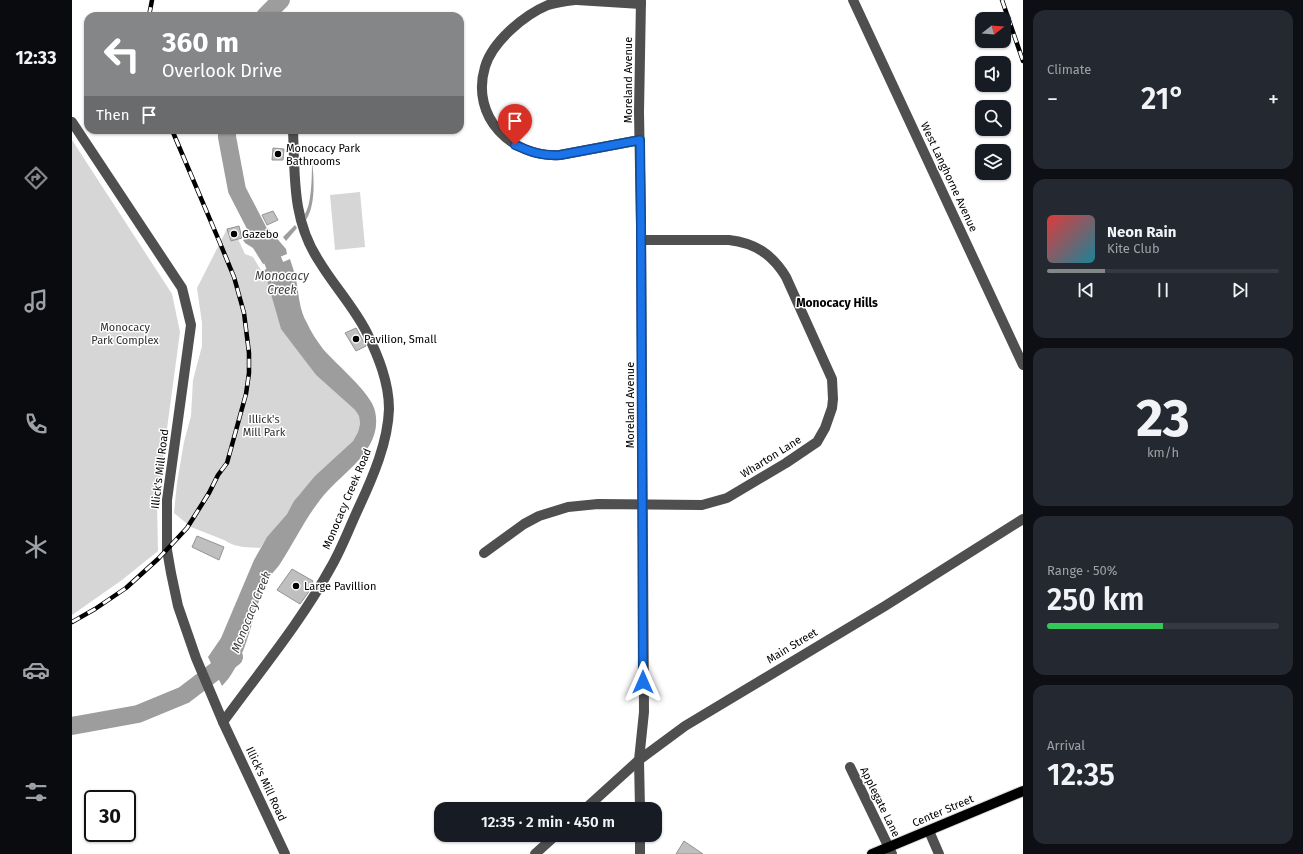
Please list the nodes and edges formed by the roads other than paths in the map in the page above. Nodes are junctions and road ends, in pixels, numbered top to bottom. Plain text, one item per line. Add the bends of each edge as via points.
1 (576, 0) edge
2 (853, 0) edge
3 (641, 2) edge
4 (72, 122) edge
5 (293, 134) edge
6 (640, 140) junction
7 (641, 240) junction
8 (1023, 365) edge
9 (643, 504) junction
10 (1023, 519) edge
11 (484, 553) dead end
12 (223, 722) junction
13 (639, 760) junction
14 (850, 767) dead end
15 (1023, 791) edge
16 (592, 802) edge
17 (640, 802) edge
18 (929, 831) junction
19 (548, 842) edge
20 (640, 842) edge
21 (890, 851) edge
22 (285, 854) edge
23 (535, 854) edge
24 (640, 854) edge
25 (872, 854) edge
26 (939, 854) edge

1 - 3 street
1 - 6 street via 563,1 538,10 520,22 501,40 489,57 482,80 482,91 489,116 499,131 515,145 531,152 548,155
2 - 8 street, West Langhorne Avenue
3 - 6 street, Moreland Avenue
4 - 12 street, Illick's Mill Road via 182,288 192,325 167,500 167,550 178,606 196,658
5 - 12 street, Monocacy Creek Road via 296,201 300,218 318,261 351,307 377,355 388,399 388,426 374,471 332,566 291,630
6 - 7 street, Moreland Avenue
7 - 9 street, Moreland Avenue
7 - 9 street, Wharton Lane via 729,240 742,242 765,252 780,266 786,277 832,379 834,399 826,428 816,442 728,498 702,505
9 - 11 street, Wharton Lane via 568,506 538,516
9 - 13 street, Moreland Avenue via 644,712
10 - 13 street, Main Street via 885,606 684,726
12 - 22 street, Illick's Mill Road
13 - 16 street, Main Street
13 - 17 street, Moreland Avenue
14 - 21 street, Applegate Lane
15 - 18 main road, Center Street
18 - 21 main road, Center Street
18 - 26 street
19 - 23 street
20 - 24 street
21 - 25 main road, Center Street

